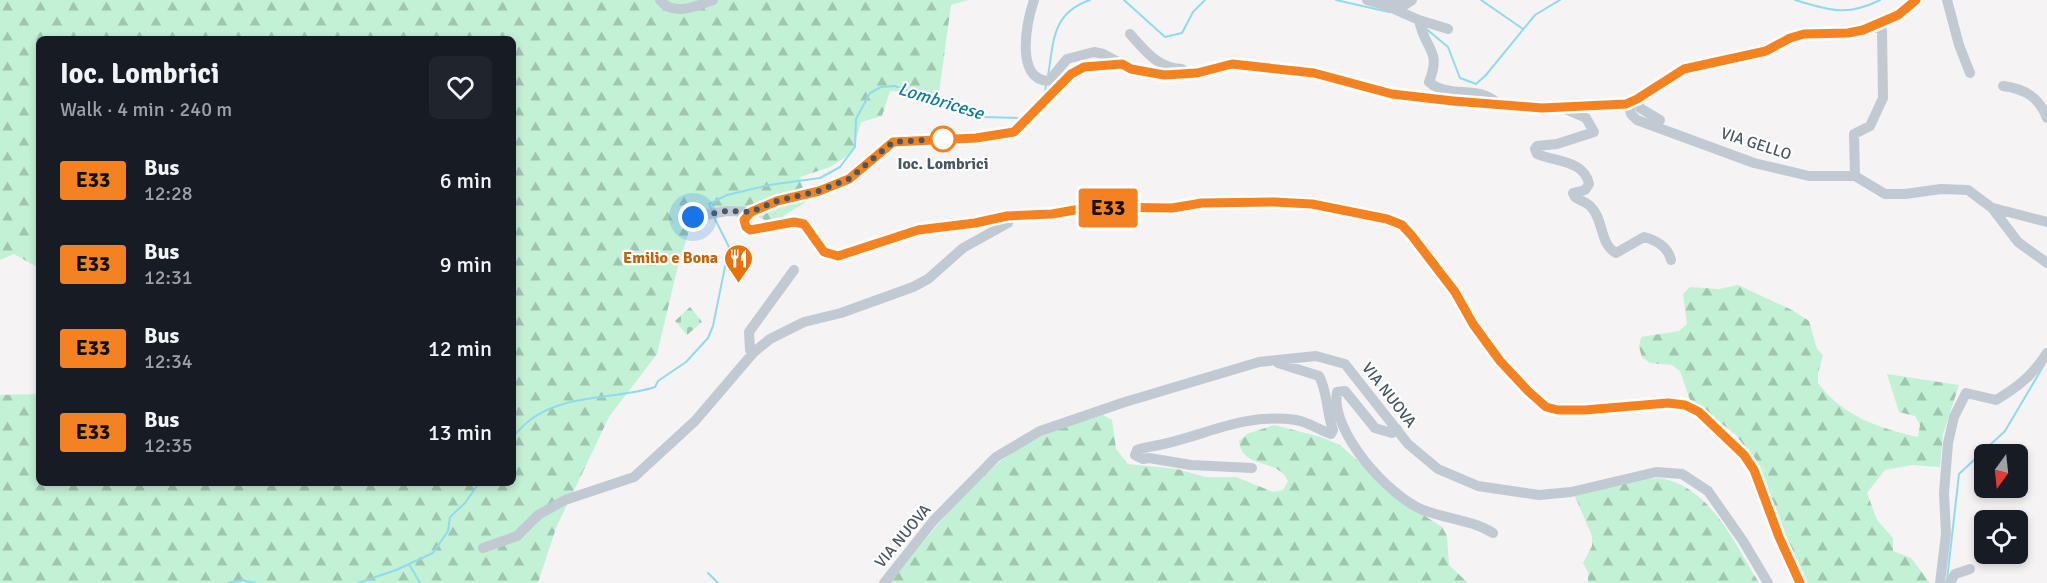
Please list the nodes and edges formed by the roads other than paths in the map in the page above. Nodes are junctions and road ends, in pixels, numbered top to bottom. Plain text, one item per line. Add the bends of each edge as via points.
1 (660, 0) edge
2 (713, 0) edge
3 (1034, 0) edge
4 (1367, 0) edge
5 (1412, 0) edge
6 (1916, 0) edge
7 (1947, 0) edge
8 (1389, 2) edge
9 (1419, 20) junction
10 (1872, 27) junction
11 (1448, 29) dead end
12 (1130, 34) dead end
13 (1122, 64) junction
14 (1197, 73) junction
15 (1970, 73) dead end
16 (2002, 86) dead end
17 (1632, 101) junction
18 (1497, 103) junction
19 (1563, 108) junction
20 (2047, 118) edge
21 (1855, 176) junction
22 (1992, 208) junction
23 (751, 212) junction
24 (1007, 216) junction
25 (693, 217) dead end
26 (2047, 222) edge
27 (1671, 260) dead end
28 (2047, 263) edge
29 (794, 270) dead end
30 (754, 352) junction
31 (2047, 353) edge
32 (1266, 361) junction
33 (1397, 429) junction
34 (1252, 468) dead end
35 (1493, 533) dead end
36 (483, 548) dead end
37 (1970, 569) dead end
38 (884, 583) edge
39 (1768, 583) edge
40 (1800, 583) edge
41 (1940, 583) edge
42 (1950, 583) edge

1 - 2 street via 663,5 680,10
3 - 13 street via 1025,54 1028,66 1038,78 1049,81 1067,59 1086,53 1103,54
4 - 8 street
5 - 8 street via 1403,6
6 - 10 street via 1898,15
7 - 15 street
8 - 9 street
9 - 11 street
9 - 18 street via 1436,64 1429,82 1437,89 1489,95
10 - 17 street via 1848,33 1804,34 1766,51 1684,69
10 - 21 street via 1882,28 1883,98 1870,126 1854,134
12 - 14 street via 1158,62
13 - 14 street via 1152,75
13 - 23 street via 1079,69 1014,132 893,142 849,179
14 - 18 street via 1232,64 1314,73 1392,94
16 - 20 street via 2033,96 2042,104
17 - 19 street
17 - 21 street, VIA GELLO via 1669,123 1679,134 1754,163 1809,176
18 - 19 street
19 - 27 street via 1586,118 1594,132 1537,146 1537,154 1584,171 1589,184 1586,190 1574,193 1575,197 1593,208 1611,250 1616,253 1644,237 1664,248
21 - 22 street via 1884,194 1968,190
22 - 26 street
22 - 28 street via 2018,242
23 - 24 street via 744,220 746,227 804,224 824,252 838,256 918,230
23 - 25 street via 727,211
24 - 30 street via 1008,223 963,248 928,279 841,313 804,322
24 - 40 street via 1092,207 1172,208 1202,203 1274,202 1312,204 1402,225 1455,292 1500,361 1546,407 1585,410 1668,403 1699,412 1744,455 1754,470
29 - 30 street via 749,332 750,350
30 - 36 street via 695,421 634,477 565,500 538,514 517,536
31 - 41 street via 2021,385 1996,400 1966,393 1954,417 1948,443 1946,534
32 - 33 street, VIA NUOVA via 1316,356 1345,364
32 - 34 street via 1319,376 1324,385 1331,434 1299,420 1256,420 1215,427 1137,450 1135,455 1191,465
32 - 38 street, VIA NUOVA via 1135,398 1040,431 996,458 933,520
33 - 35 street via 1392,433 1375,428 1345,391 1337,392 1346,435 1373,471 1422,509 1473,523
33 - 39 street, VIA NUOVA via 1408,444 1438,469 1478,486 1539,495 1571,492 1656,472 1682,474 1708,491
37 - 42 street via 1955,574

